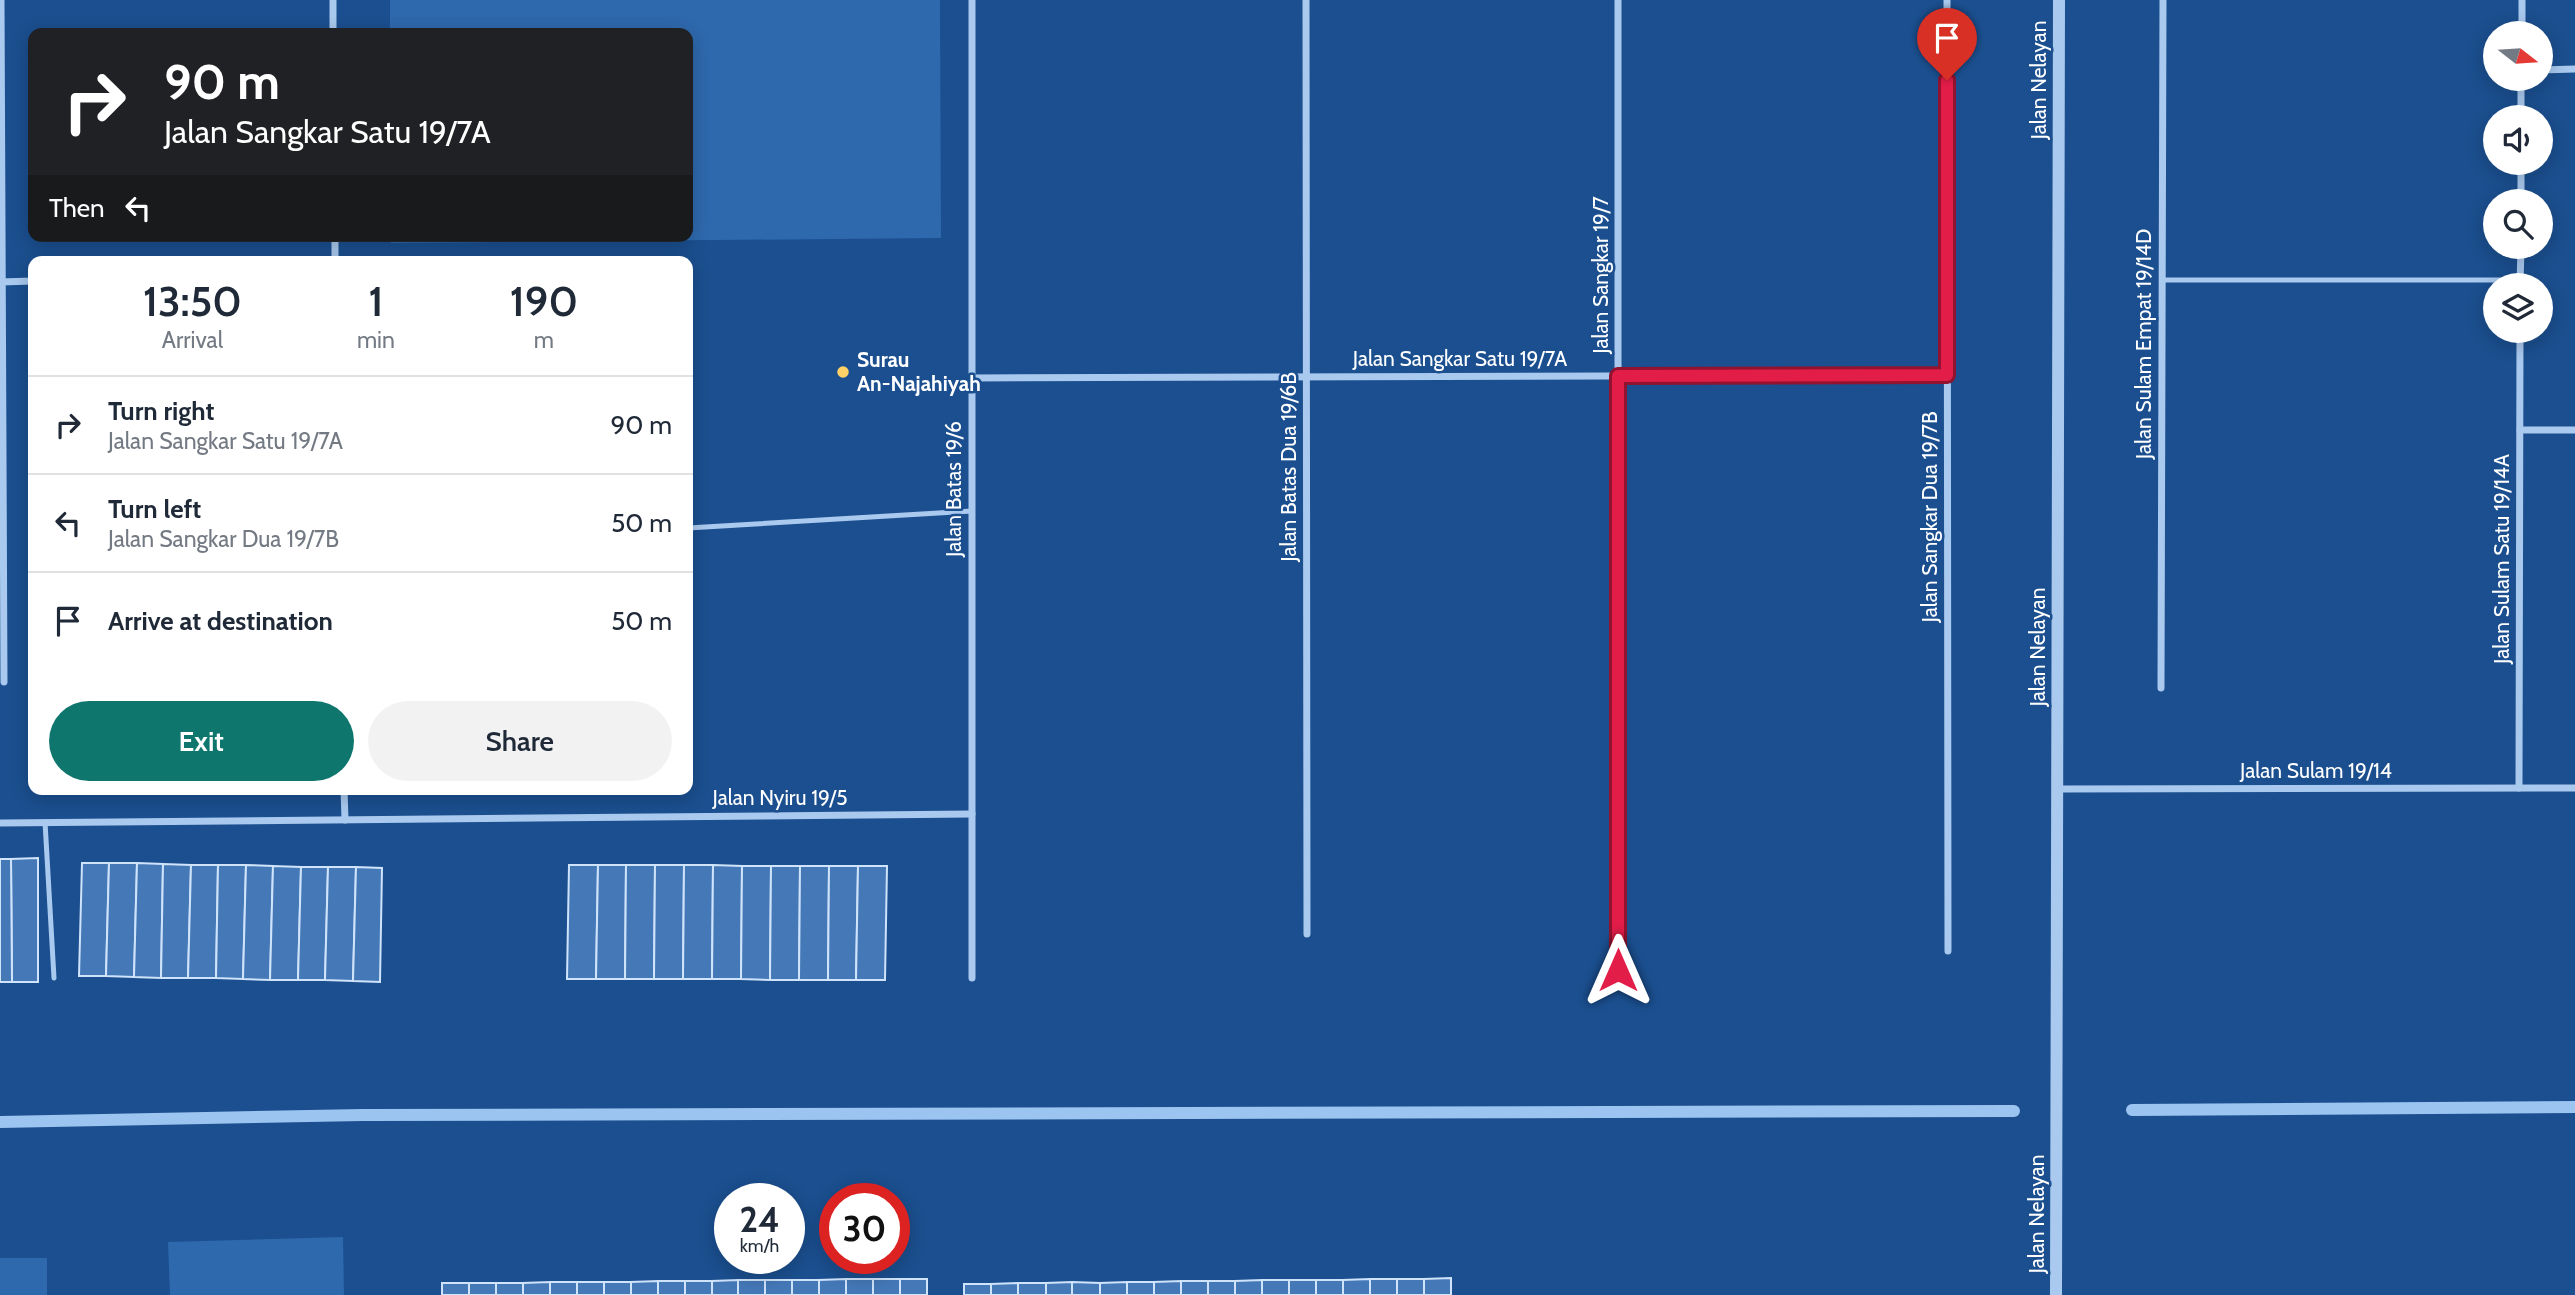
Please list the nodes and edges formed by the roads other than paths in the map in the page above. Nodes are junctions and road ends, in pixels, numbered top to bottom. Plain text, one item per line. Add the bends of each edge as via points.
1 (1, 0) edge
2 (332, 0) edge
3 (972, 0) edge
4 (1306, 0) edge
5 (1618, 0) edge
6 (1947, 0) edge
7 (2059, 0) edge
8 (2163, 0) edge
9 (2522, 0) edge
10 (2522, 21) edge
11 (333, 28) edge
12 (2575, 69) edge
13 (2553, 70) edge
14 (2162, 280) junction
15 (28, 281) edge
16 (1, 282) edge
17 (2483, 283) edge
18 (2520, 343) edge
19 (1947, 375) junction
20 (1618, 376) junction
21 (1306, 377) junction
22 (972, 378) junction
23 (2520, 430) junction
24 (2575, 430) edge
25 (972, 512) junction
26 (693, 528) edge
27 (4, 682) dead end
28 (2161, 688) dead end
29 (2519, 788) junction
30 (2575, 788) edge
31 (2057, 789) junction
32 (344, 795) edge
33 (972, 814) junction
34 (345, 820) junction
35 (45, 822) junction
36 (0, 823) edge
37 (1307, 934) dead end
38 (1948, 951) dead end
39 (1618, 970) dead end
40 (54, 978) dead end
41 (972, 978) dead end
42 (2056, 1295) edge

1 - 16 street
2 - 11 street
3 - 22 street, Jalan Batas 19/6
4 - 21 street, Jalan Batas Dua 19/6B
5 - 20 street, Jalan Sangkar 19/7
6 - 19 street, Jalan Sangkar Dua 19/7B
7 - 31 street, Jalan Nelayan
8 - 14 street, Jalan Sulam Empat 19/14D
9 - 10 street
12 - 13 street
14 - 17 lane
14 - 28 street, Jalan Sulam Empat 19/14D
15 - 16 street
16 - 27 street
18 - 23 street, Jalan Sulam Satu 19/14A
19 - 20 street, Jalan Sangkar Satu 19/7A
19 - 38 street, Jalan Sangkar Dua 19/7B
20 - 21 street, Jalan Sangkar Satu 19/7A
20 - 39 street, Jalan Sangkar 19/7
21 - 22 street, Jalan Sangkar Satu 19/7A
21 - 37 street, Jalan Batas Dua 19/6B
22 - 25 street, Jalan Batas 19/6
23 - 24 street
23 - 29 street, Jalan Sulam Satu 19/14A
25 - 26 lane
25 - 33 street, Jalan Batas 19/6
29 - 30 street, Jalan Sulam 19/14
29 - 31 street, Jalan Sulam 19/14
31 - 42 street, Jalan Nelayan
32 - 34 street
33 - 34 street, Jalan Nyiru 19/5
33 - 41 street, Jalan Batas 19/6
34 - 35 street, Jalan Nyiru 19/5
35 - 36 street, Jalan Nyiru 19/5
35 - 40 lane

